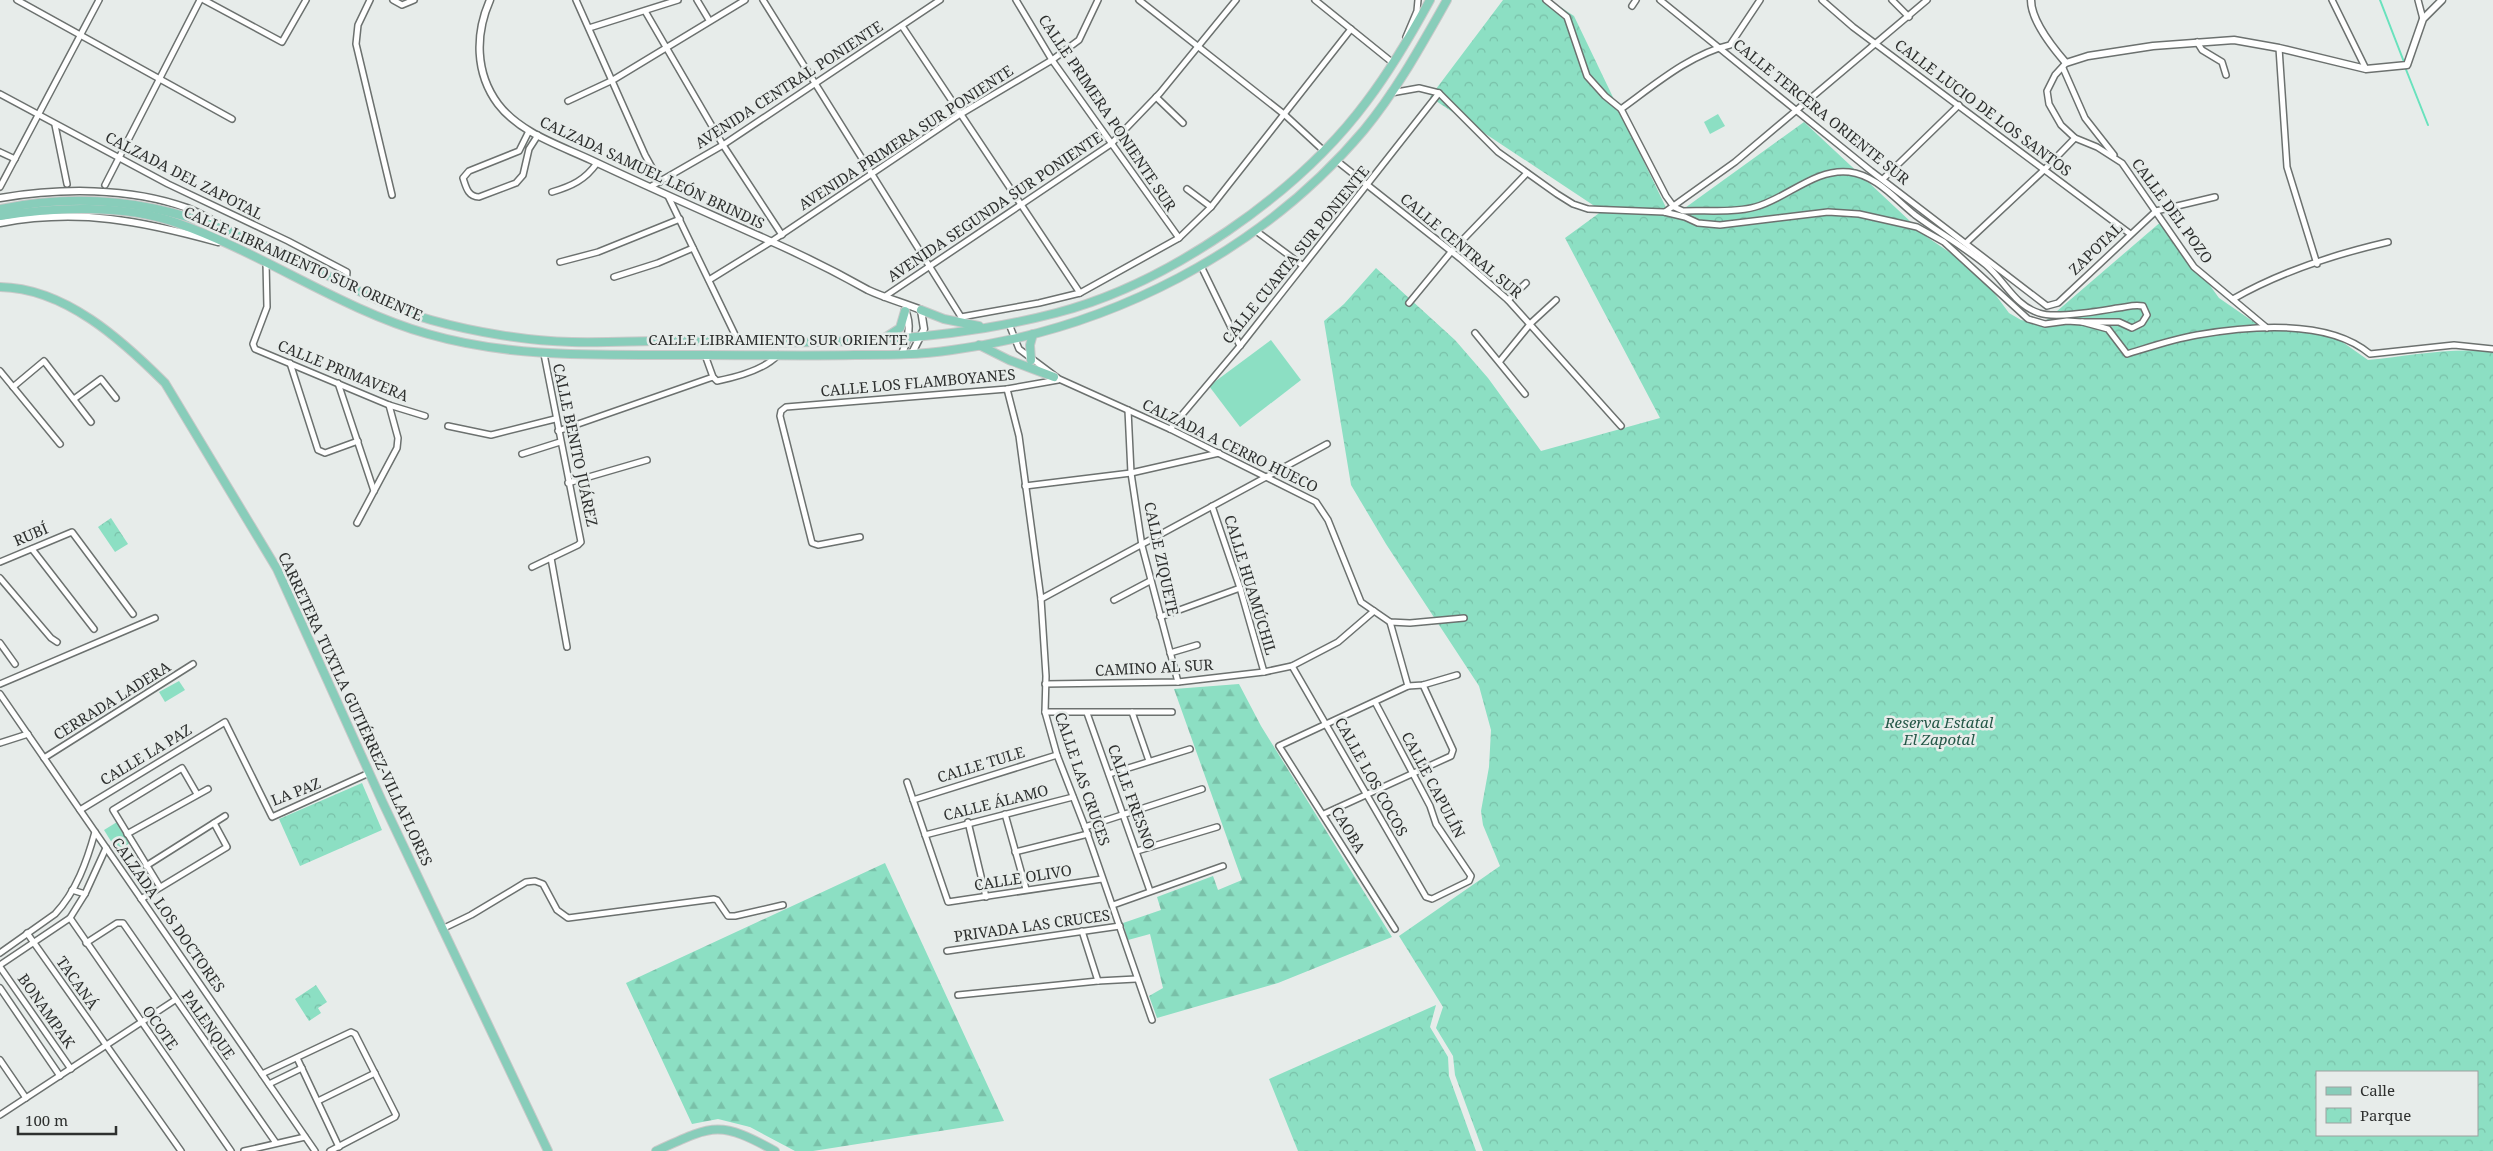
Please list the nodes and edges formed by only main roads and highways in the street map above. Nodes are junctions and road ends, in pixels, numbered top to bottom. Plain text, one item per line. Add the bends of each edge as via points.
1 (1430, 0) edge
2 (1447, 0) edge
3 (0, 209) edge
4 (0, 216) edge
5 (0, 287) edge
6 (905, 310) road end
7 (921, 310) road end
8 (994, 327) junction
9 (1033, 334) junction
10 (875, 342) junction
11 (979, 345) junction
12 (1031, 360) road end
13 (1057, 378) road end
14 (548, 1151) edge
15 (656, 1151) edge
16 (775, 1151) edge

1 - 8 main road, CALLE LIBRAMIENTO SUR ORIENTE via 1403,49 1366,103 1301,174 1251,213 1187,256 1100,300
2 - 9 main road, CALLE LIBRAMIENTO SUR ORIENTE via 1415,56 1367,126 1337,161 1256,231 1170,283 1098,315
3 - 10 main road, CALLE LIBRAMIENTO SUR ORIENTE via 23,204 99,201 179,212 235,231 424,318 493,333 569,342
4 - 11 main road, CALLE LIBRAMIENTO SUR ORIENTE via 51,210 101,210 174,222 233,246 370,312 424,333 462,343 544,354 744,357 902,354 952,351
5 - 14 main road, CARRETERA TUXTLA GUTIÉRREZ-VILLAFLORES via 18,288 56,300 95,323 165,383 277,569 369,773
6 - 10 main road via 900,328
7 - 8 main road via 944,319
8 - 10 main road, CALLE LIBRAMIENTO SUR ORIENTE
9 - 11 main road, CALLE LIBRAMIENTO SUR ORIENTE
9 - 12 main road
11 - 13 main road via 1008,360
15 - 16 main road via 710,1129 739,1132

